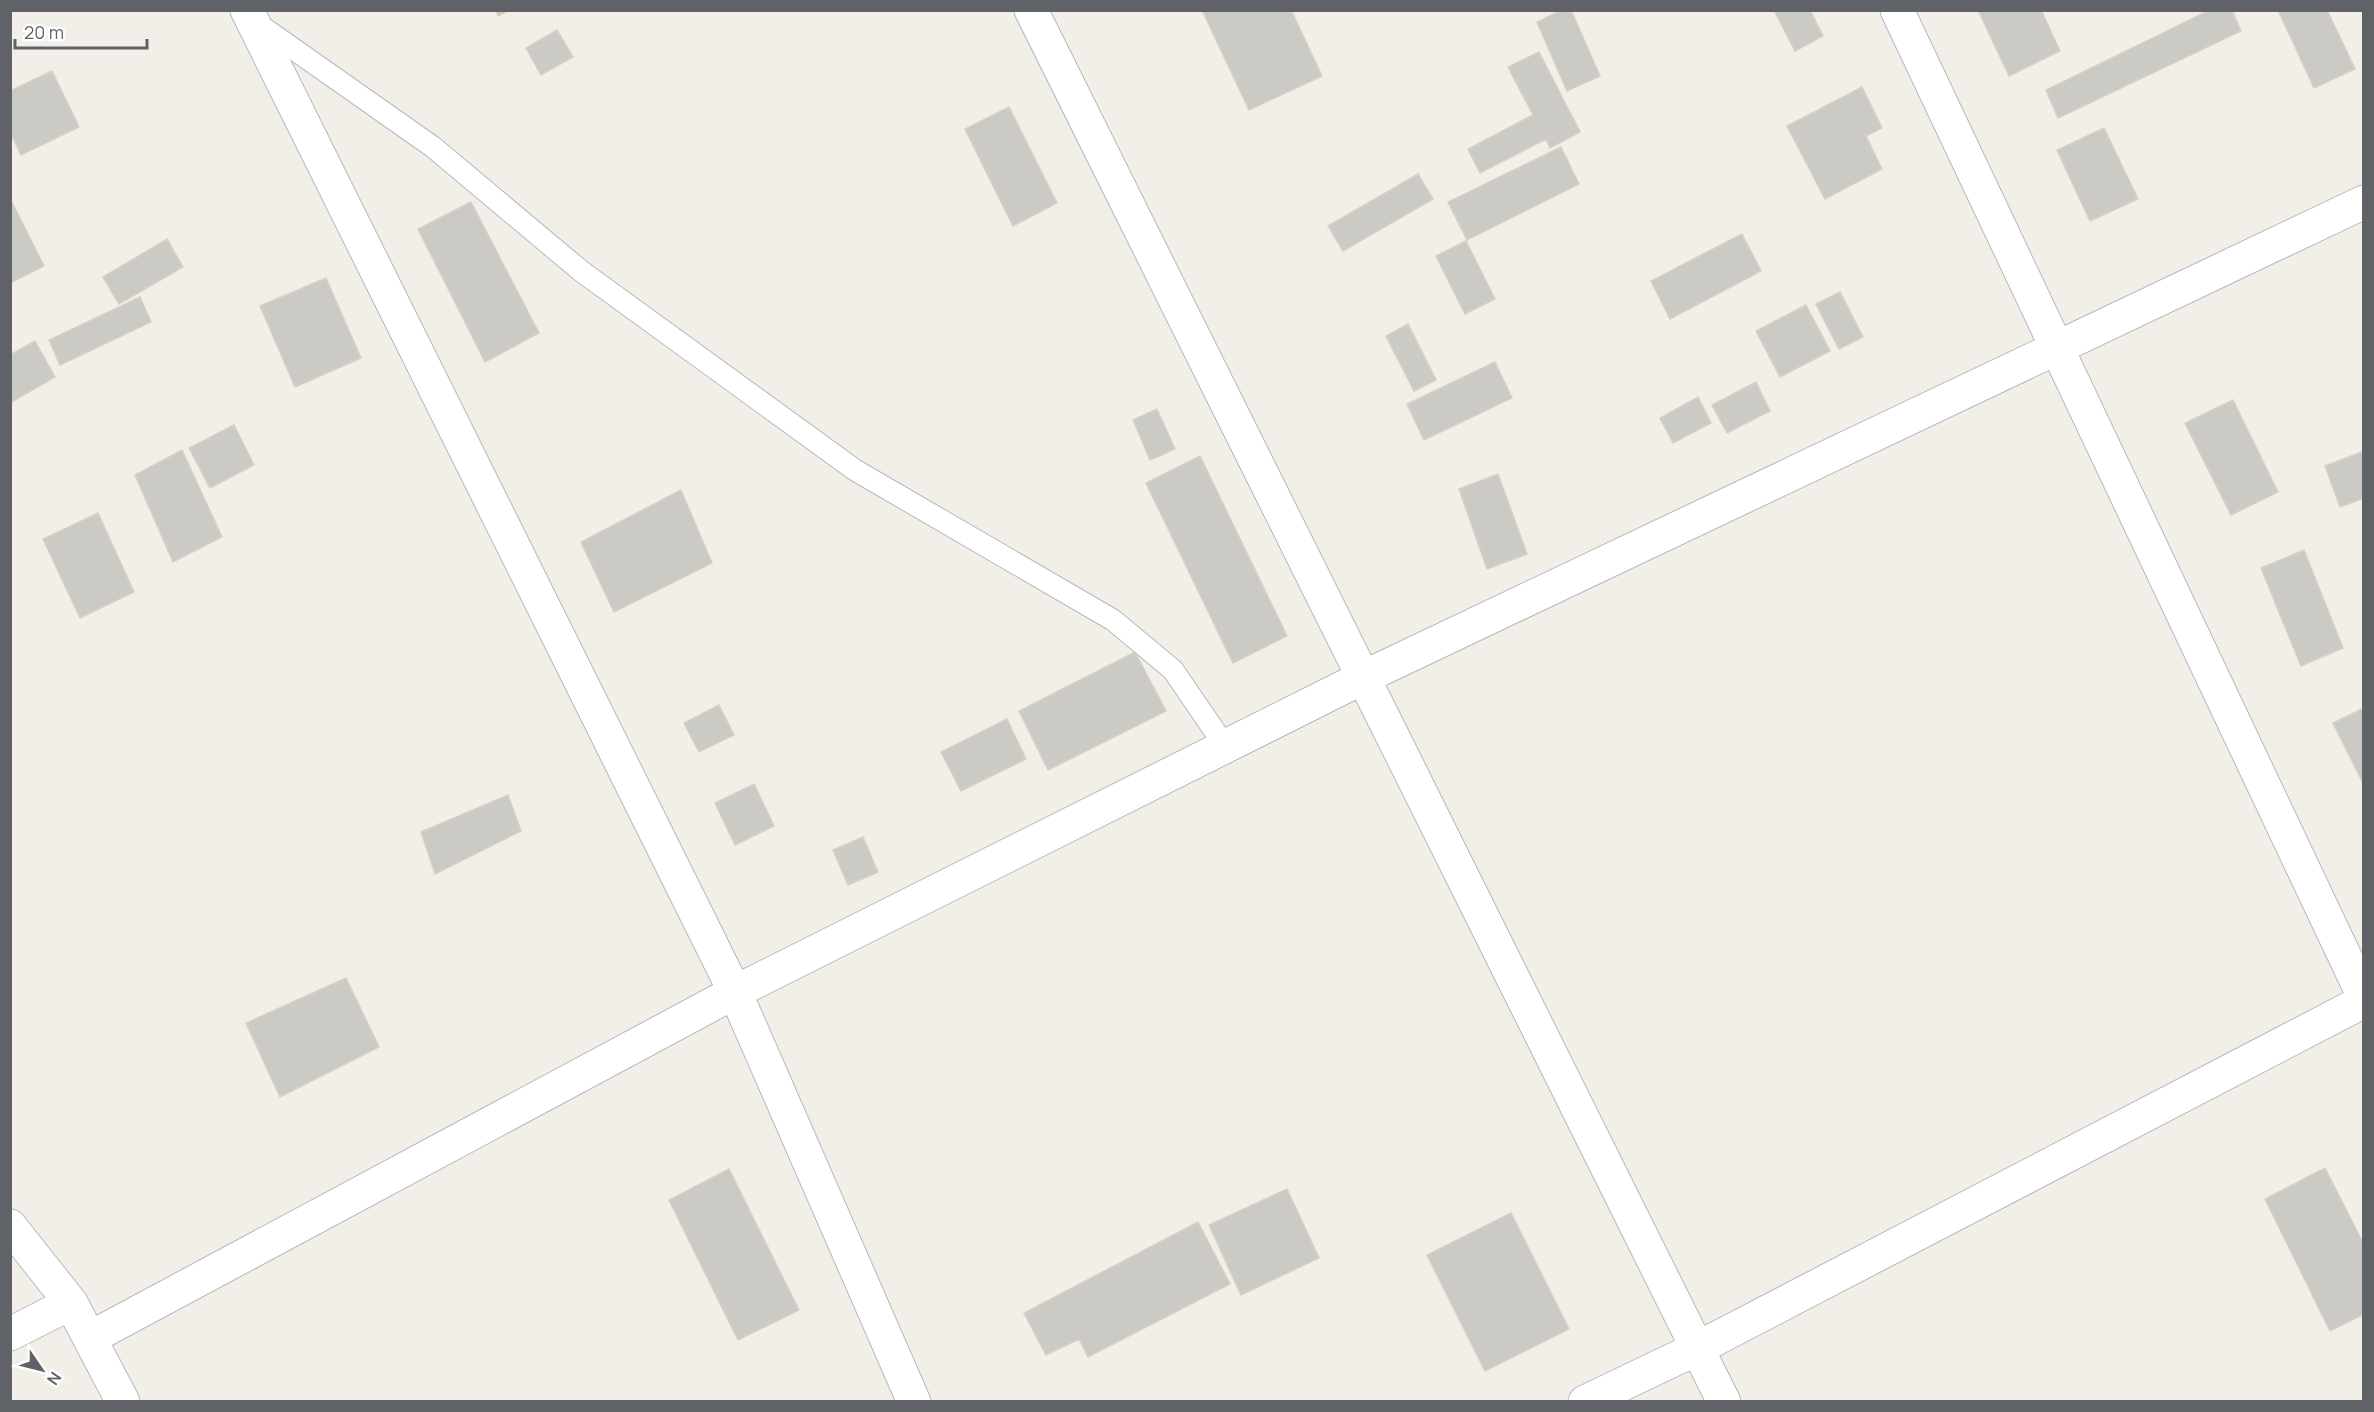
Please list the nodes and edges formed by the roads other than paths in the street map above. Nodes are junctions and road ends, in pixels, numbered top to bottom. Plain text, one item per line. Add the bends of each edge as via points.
1 (1031, 10) edge
2 (1896, 10) edge
3 (255, 13) edge
4 (2364, 202) edge
5 (2059, 348) junction
6 (1362, 678) junction
7 (1225, 746) junction
8 (735, 992) junction
9 (2364, 999) edge
10 (10, 1226) edge
11 (71, 1303) junction
12 (10, 1334) edge
13 (90, 1338) junction
14 (1698, 1348) junction
15 (123, 1401) edge
16 (914, 1401) edge
17 (1584, 1401) edge
18 (1724, 1401) edge

1 - 6 street
2 - 5 street
3 - 7 lane via 433,147 581,271 855,470 1113,620 1173,670
3 - 8 street
4 - 5 street
5 - 6 street
5 - 9 street
6 - 7 street
6 - 14 street
7 - 8 street
8 - 13 street
8 - 16 street
9 - 14 street
10 - 11 street
11 - 12 street
11 - 13 street
13 - 15 street
14 - 17 street
14 - 18 street

